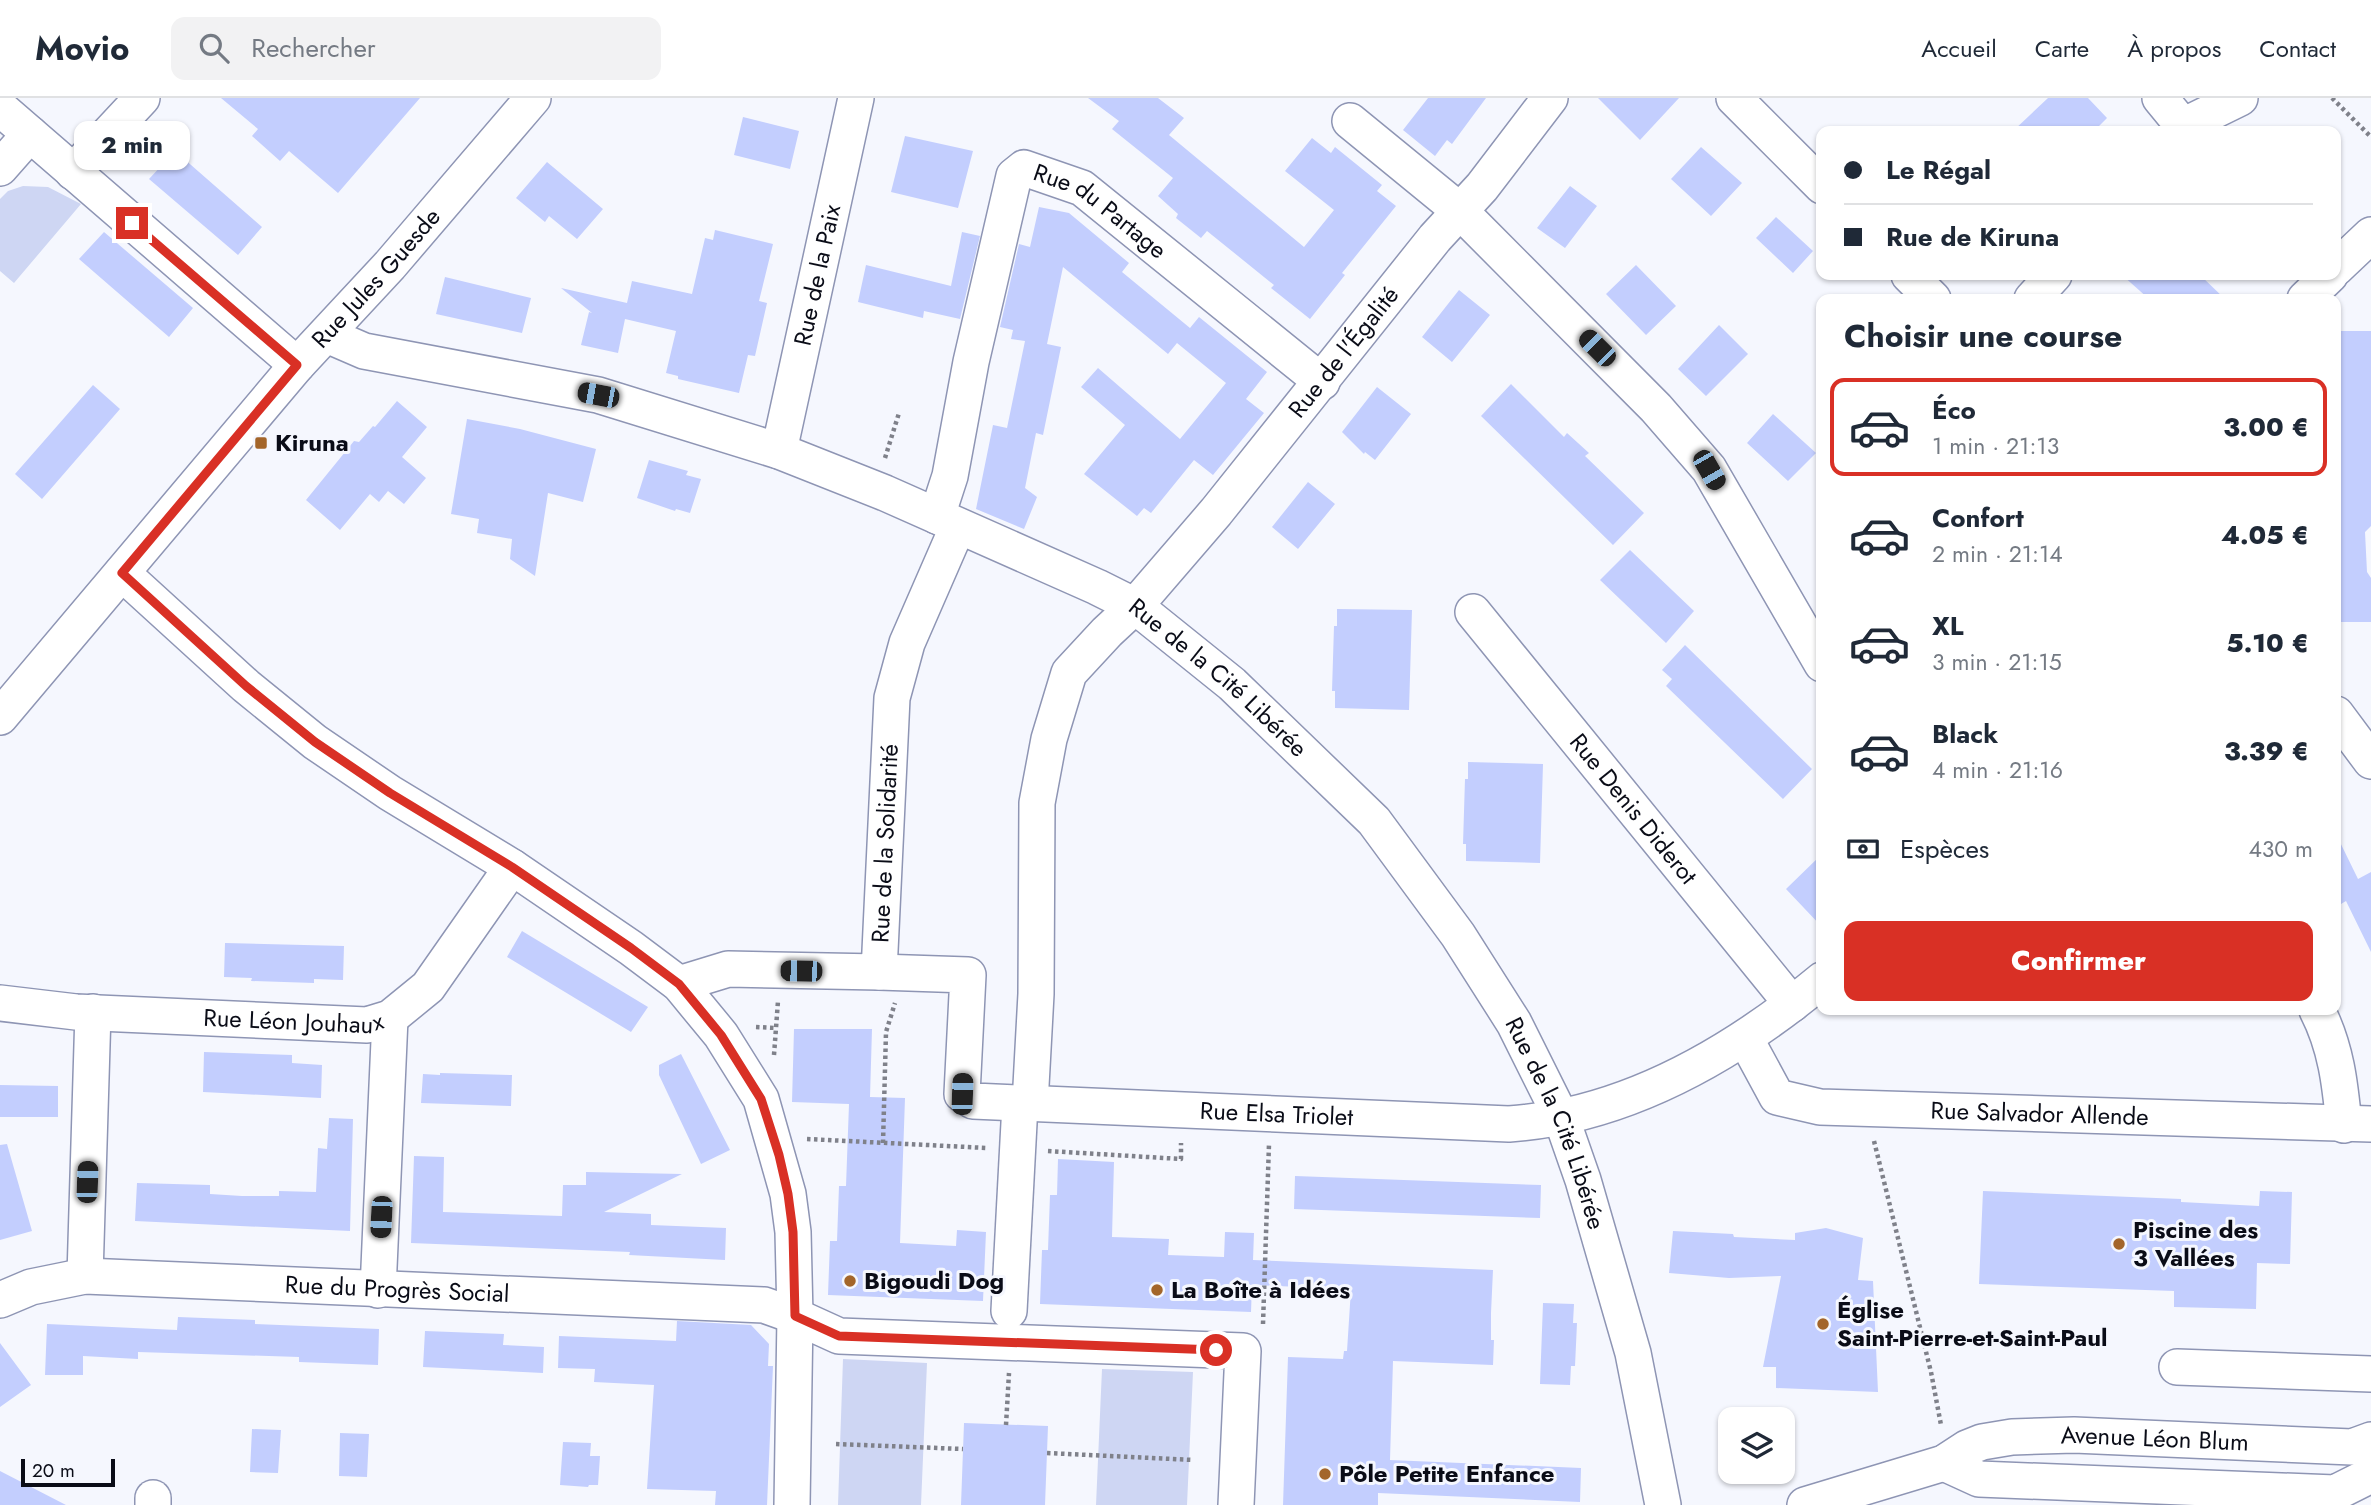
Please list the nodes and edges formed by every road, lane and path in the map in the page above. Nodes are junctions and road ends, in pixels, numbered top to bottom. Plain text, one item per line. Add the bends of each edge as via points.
1 (142, 98) edge
2 (533, 98) edge
3 (856, 98) edge
4 (1550, 98) edge
5 (1734, 98) edge
6 (2160, 98) edge
7 (2240, 98) edge
8 (2332, 98) edge
9 (0, 108) edge
10 (1350, 121) dead end
11 (2179, 126) edge
12 (2187, 126) edge
13 (30, 134) junction
14 (2371, 137) edge
15 (0, 168) edge
16 (73, 172) junction
17 (1816, 181) edge
18 (1460, 211) junction
19 (2371, 235) edge
20 (2341, 263) edge
21 (1914, 280) edge
22 (2049, 280) edge
23 (2325, 280) edge
24 (1928, 294) edge
25 (2037, 294) edge
26 (2310, 294) edge
27 (327, 335) junction
28 (297, 365) junction
29 (1322, 382) junction
30 (899, 413) dead end
31 (779, 451) junction
32 (882, 468) dead end
33 (948, 521) junction
34 (122, 573) junction
35 (1135, 606) junction
36 (1473, 612) dead end
37 (1816, 654) edge
38 (0, 717) edge
39 (2341, 721) edge
40 (2371, 761) edge
41 (512, 867) junction
42 (679, 984) junction
43 (1816, 985) edge
44 (888, 986) junction
45 (0, 1003) edge
46 (778, 1003) dead end
47 (1792, 1004) junction
48 (93, 1012) junction
49 (2320, 1015) edge
50 (390, 1018) junction
51 (775, 1034) dead end
52 (1745, 1038) junction
53 (1014, 1103) junction
54 (1867, 1109) junction
55 (1561, 1117) junction
56 (2361, 1128) edge
57 (1269, 1142) dead end
58 (883, 1143) dead end
59 (85, 1276) junction
60 (378, 1290) junction
61 (0, 1300) edge
62 (1009, 1311) dead end
63 (795, 1316) junction
64 (1263, 1326) dead end
65 (1009, 1366) dead end
66 (2177, 1367) dead end
67 (2371, 1374) edge
68 (1941, 1422) dead end
69 (1006, 1425) dead end
70 (2371, 1440) edge
71 (836, 1444) dead end
72 (963, 1449) dead end
73 (1047, 1453) dead end
74 (1193, 1460) dead end
75 (1944, 1463) junction
76 (2371, 1475) edge
77 (792, 1505) edge
78 (1236, 1505) edge
79 (1663, 1505) edge
80 (1805, 1505) edge

1 - 16 street
2 - 27 street, Rue Jules Guesde
3 - 31 street, Rue de la Paix
4 - 18 street, Rue de l'Égalité
5 - 17 street
6 - 11 street
7 - 12 street
8 - 14 path
9 - 13 street
10 - 18 street
13 - 15 street
13 - 16 street
16 - 28 street
18 - 29 street, Rue de l'Égalité
18 - 37 street via 1656,408 1709,470
19 - 20 street
21 - 24 street
22 - 25 street
23 - 26 street
27 - 28 street, Rue Jules Guesde
27 - 31 street, Rue de la Cité Libérée via 364,351 598,395
28 - 34 street, Rue Jules Guesde
29 - 33 street, Rue du Partage via 1082,188 1024,169 1014,176 971,362 950,476
29 - 35 street, Rue de l'Égalité
30 - 32 path
31 - 33 street, Rue de la Cité Libérée
33 - 35 street, Rue de la Cité Libérée
33 - 44 street, Rue de la Solidarité via 892,698
34 - 38 street, Rue Jules Guesde
34 - 41 street via 315,742
35 - 53 street, Rue de l'Égalité via 1069,673 1049,739 1037,803 1036,994
35 - 55 street, Rue de la Cité Libérée via 1232,684 1374,821 1458,935 1514,1023
36 - 47 street, Rue Denis Diderot
39 - 40 street
41 - 42 street
41 - 50 street, Rue Léon Jouhaux via 429,988
42 - 44 street, Rue de la Solidarité via 728,969
42 - 63 street via 721,1035 761,1099 788,1194
43 - 47 street
44 - 53 street via 968,975 962,1094 973,1101
44 - 58 path
45 - 48 street, Rue Léon Jouhaux
46 - 51 path
47 - 52 street
48 - 50 street, Rue Léon Jouhaux via 367,1024
48 - 59 street
49 - 56 street
50 - 60 street
52 - 54 street, Rue Salvador Allende via 1777,1097 1820,1107
52 - 55 street via 1687,1072 1611,1103
53 - 55 street, Rue Elsa Triolet via 1509,1124
53 - 62 street, Rue de l'Égalité
54 - 56 street, Rue Salvador Allende
54 - 68 path
55 - 79 street, Rue de la Cité Libérée via 1633,1353
57 - 64 path
59 - 60 street, Rue du Progrès Social
59 - 61 street, Rue du Progrès Social via 31,1287
60 - 63 street, Rue du Progrès Social via 765,1305
63 - 77 street
63 - 78 street, Rue du Progrès Social via 839,1336 1243,1351
65 - 69 path
66 - 67 street
70 - 75 street, Avenue Léon Blum via 2352,1447 2074,1434 2012,1437 1982,1442
71 - 72 path
73 - 74 path
75 - 76 street, Avenue Léon Blum via 1979,1479 2335,1493
75 - 80 street, Avenue Léon Blum

